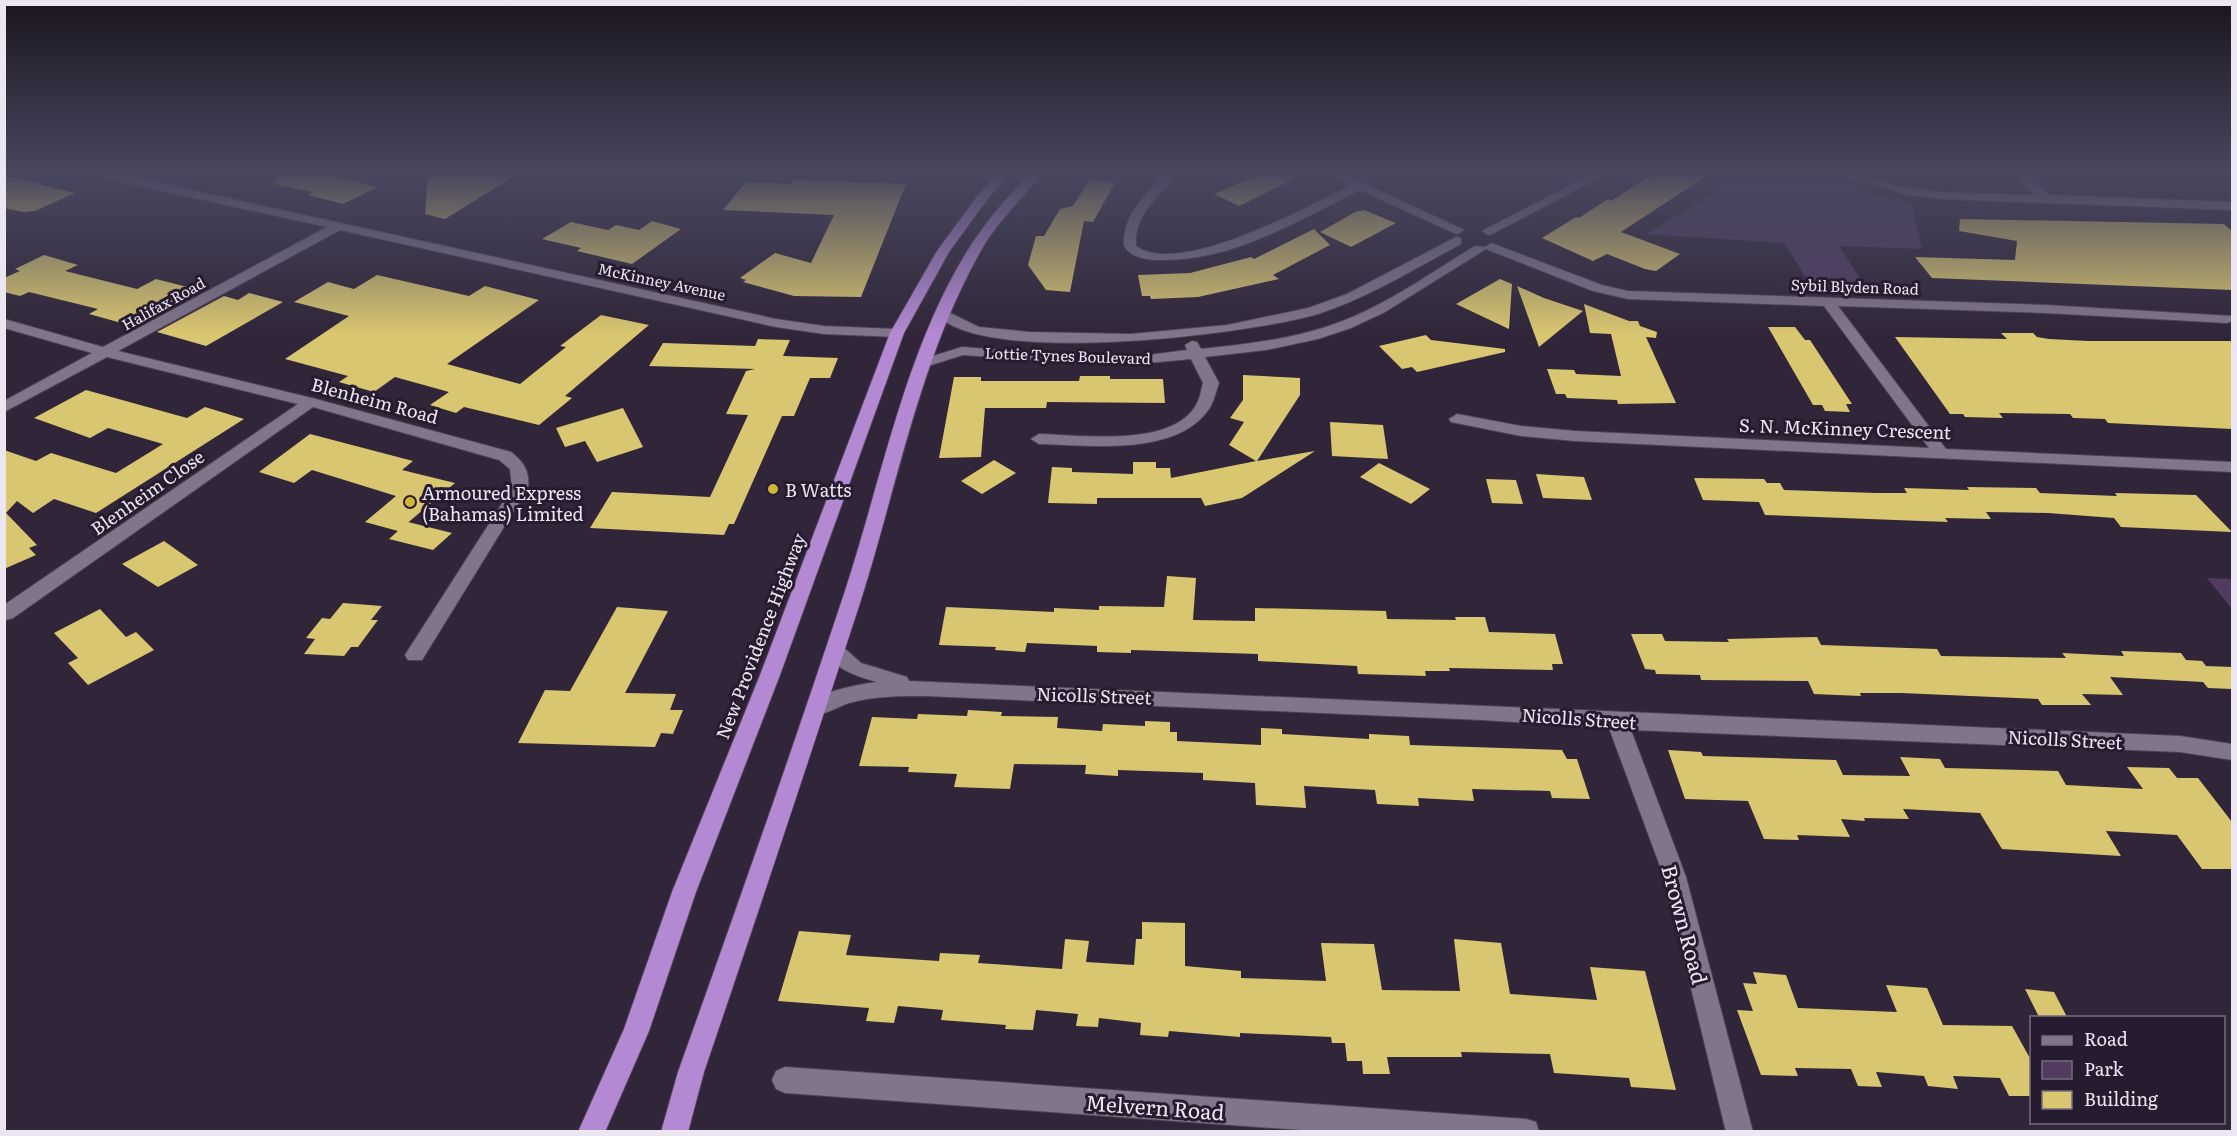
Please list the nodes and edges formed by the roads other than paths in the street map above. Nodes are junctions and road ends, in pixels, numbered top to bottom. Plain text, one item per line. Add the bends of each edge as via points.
1 (335, 228) edge
2 (342, 228) edge
3 (959, 228) edge
4 (990, 228) edge
5 (1131, 228) edge
6 (1264, 228) edge
7 (1441, 228) edge
8 (1472, 228) edge
9 (1472, 228) edge
10 (1494, 228) edge
11 (1488, 231) junction
12 (1457, 236) junction
13 (1486, 248) junction
14 (1828, 302) junction
15 (942, 313) junction
16 (2231, 317) edge
17 (4, 323) edge
18 (897, 333) junction
19 (1186, 335) junction
20 (107, 352) junction
21 (1198, 355) junction
22 (922, 364) junction
23 (310, 402) junction
24 (4, 407) edge
25 (1457, 419) dead end
26 (1039, 439) dead end
27 (1940, 452) junction
28 (2232, 467) edge
29 (6, 613) edge
30 (835, 651) junction
31 (415, 656) dead end
32 (926, 688) junction
33 (816, 708) junction
34 (1617, 721) junction
35 (2232, 752) edge
36 (785, 1080) dead end
37 (591, 1131) edge
38 (674, 1131) edge
39 (1526, 1131) edge
40 (1740, 1131) edge

1 - 20 street, Halifax Road
2 - 18 street, McKinney Avenue via 776,323 824,330
3 - 18 highway, New Providence Highway
4 - 15 highway
5 - 6 street via 1130,246 1136,252 1163,257 1212,251
7 - 12 street, Sybil Blyden Road
8 - 12 street
9 - 11 street
10 - 11 street
11 - 13 street via 1498,240
12 - 13 street, Sybil Blyden Road
12 - 19 street, Lottie Tynes Boulevard via 1352,297 1270,322
13 - 14 street, Sybil Blyden Road via 1590,286 1628,294
13 - 21 street, Lottie Tynes Boulevard via 1380,309 1346,324 1266,346
14 - 16 street, Sybil Blyden Road
14 - 27 street
15 - 19 street, Lottie Tynes Boulevard via 976,331 1030,336
15 - 22 highway
17 - 20 street, Blenheim Road
18 - 37 highway, New Providence Highway via 770,675 684,892 636,1031
19 - 21 street
20 - 23 street, Blenheim Road
20 - 24 street, Halifax Road
21 - 22 street, Lottie Tynes Boulevard via 1074,359 962,351
21 - 26 street via 1209,376 1210,396 1197,419 1182,428 1145,438
22 - 30 highway
23 - 29 street, Blenheim Close
23 - 31 street, Blenheim Road via 505,456 520,469 520,488
25 - 27 street, S. N. McKinney Crescent via 1575,436
27 - 28 street, S. N. McKinney Crescent
30 - 32 street via 854,668
30 - 33 highway
32 - 33 street via 853,692
32 - 34 street, Nicolls Street
33 - 38 highway
34 - 35 street, Nicolls Street via 2180,744
34 - 40 street, Brown Road via 1676,877
36 - 39 street, Melvern Road

